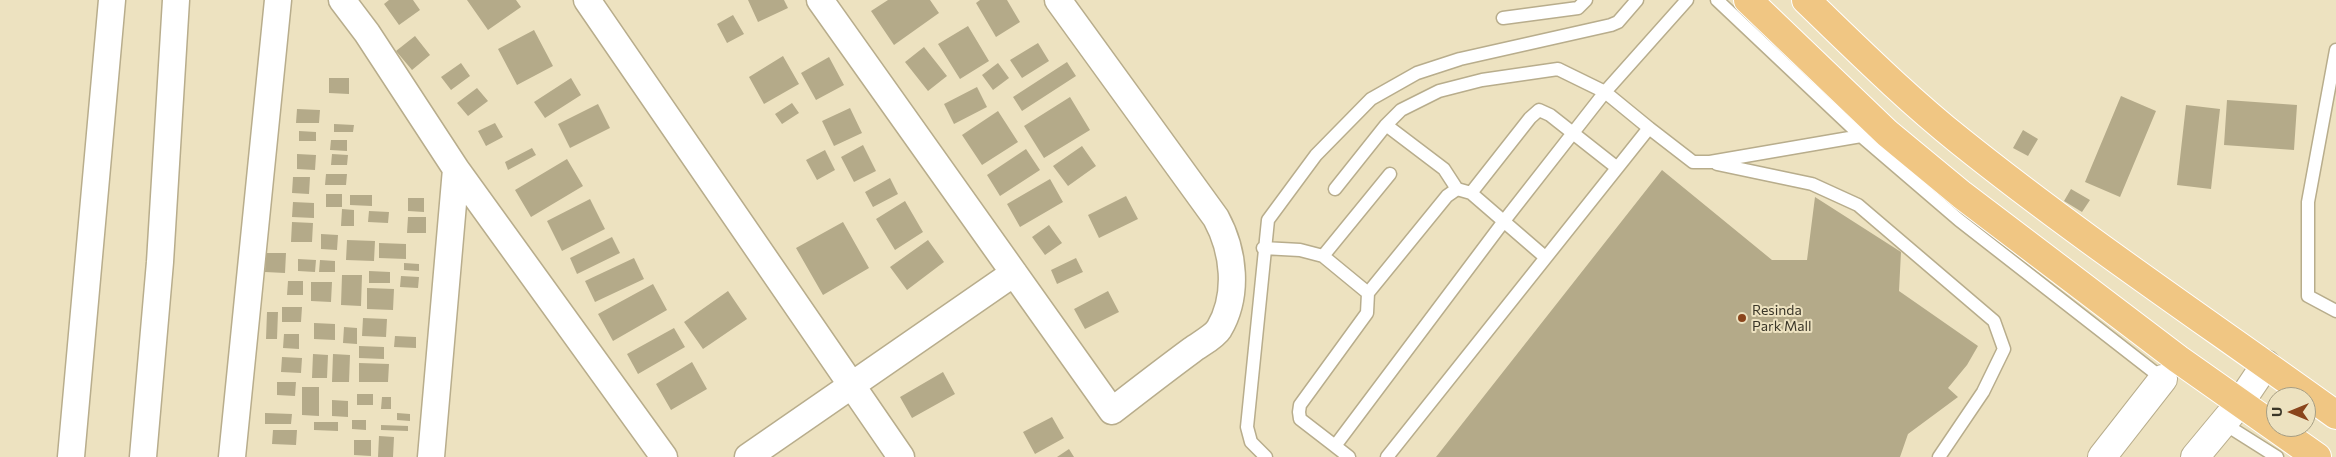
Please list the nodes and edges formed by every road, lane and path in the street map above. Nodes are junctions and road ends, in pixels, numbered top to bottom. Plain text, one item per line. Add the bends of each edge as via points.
1 (112, 0) edge
2 (176, 0) edge
3 (278, 0) edge
4 (342, 0) edge
5 (587, 0) edge
6 (1058, 0) edge
7 (1586, 0) edge
8 (1637, 0) edge
9 (1687, 0) edge
10 (1718, 0) edge
11 (1748, 0) edge
12 (1806, 0) edge
13 (823, 1) edge
14 (1503, 18) dead end
15 (2336, 50) edge
16 (1605, 92) junction
17 (1386, 125) junction
18 (1649, 128) junction
19 (1573, 133) junction
20 (1862, 136) junction
21 (1710, 162) junction
22 (1616, 168) junction
23 (456, 169) junction
24 (1390, 174) dead end
25 (1335, 189) dead end
26 (1457, 189) junction
27 (1471, 193) junction
28 (1504, 221) junction
29 (1263, 248) junction
30 (1323, 256) junction
31 (1545, 257) junction
32 (1014, 273) junction
33 (1368, 293) junction
34 (2336, 311) edge
35 (2266, 364) junction
36 (2163, 379) joint
37 (851, 386) junction
38 (2231, 413) junction
39 (2336, 414) edge
40 (1335, 446) junction
41 (71, 457) edge
42 (143, 457) edge
43 (232, 457) edge
44 (431, 457) edge
45 (664, 457) edge
46 (748, 457) edge
47 (901, 457) edge
48 (1266, 457) edge
49 (1349, 457) edge
50 (1387, 457) edge
51 (1939, 457) edge
52 (2102, 457) edge
53 (2195, 457) edge
54 (2277, 457) edge
55 (2317, 457) edge

1 - 41 street
2 - 42 street via 160,262
3 - 43 street
4 - 23 street
5 - 37 street
6 - 32 street via 1216,218 1226,237 1232,285 1227,310 1218,330 1112,411
7 - 14 lane via 1578,8
8 - 29 lane via 1618,22 1611,25 1460,59 1417,73 1371,99 1316,155 1273,213 1268,220
9 - 16 lane
10 - 20 lane
11 - 38 main road via 1887,132
12 - 35 main road via 1885,76 1959,140 2073,228
13 - 32 street
15 - 34 lane via 2308,202 2308,296
16 - 17 lane via 1558,69 1509,75 1439,91 1401,110
16 - 18 lane
16 - 19 lane
17 - 25 lane
17 - 26 lane via 1444,169
18 - 21 lane via 1693,162
18 - 22 lane
19 - 22 lane
19 - 27 lane via 1538,110
19 - 28 lane
20 - 21 lane
20 - 36 lane via 1959,220
21 - 51 lane via 1812,184 1858,205 1994,321 2004,350 1983,392
22 - 31 lane
23 - 44 street
23 - 45 street
24 - 30 lane
26 - 27 lane
26 - 33 lane via 1432,213
27 - 28 lane
28 - 31 lane
28 - 40 lane
29 - 30 lane via 1300,250
29 - 48 lane via 1247,427 1250,442
30 - 33 lane
31 - 50 lane
32 - 37 street
33 - 40 lane via 1368,313 1300,405 1300,419
35 - 38 street
35 - 39 main road
36 - 52 street
37 - 46 street
37 - 47 street
38 - 53 street
38 - 54 lane
38 - 55 main road
40 - 49 lane

